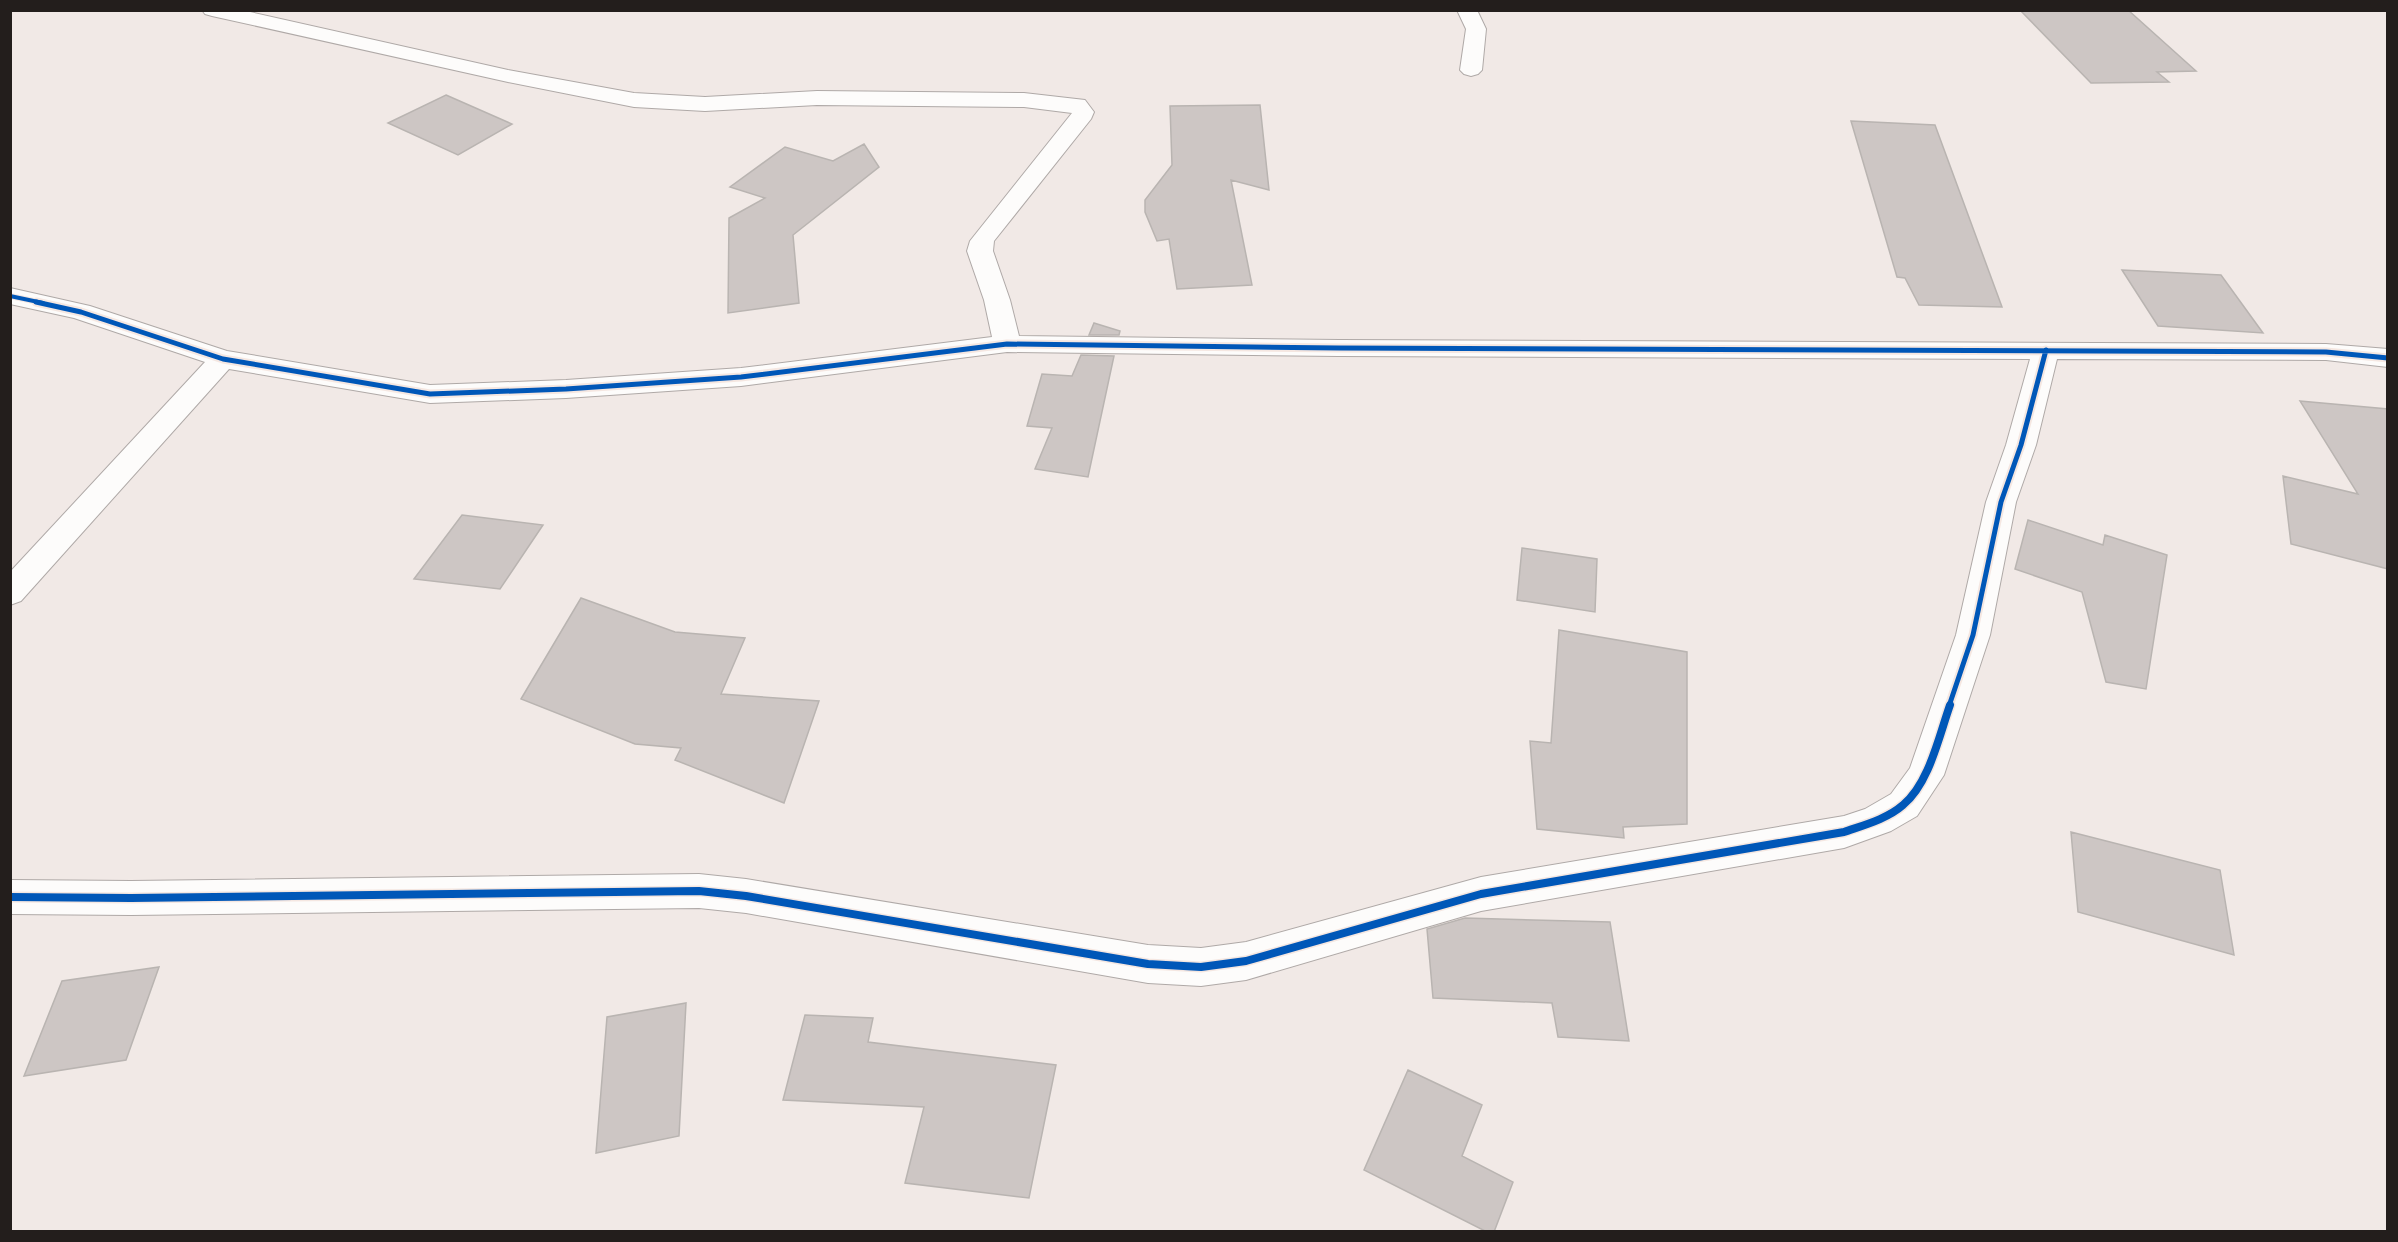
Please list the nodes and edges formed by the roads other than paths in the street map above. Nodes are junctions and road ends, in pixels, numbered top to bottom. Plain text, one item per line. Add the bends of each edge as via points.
1 (212, 10) edge
2 (1467, 10) edge
3 (1471, 70) dead end
4 (10, 296) edge
5 (1007, 344) junction
6 (2046, 350) junction
7 (2388, 358) edge
8 (223, 359) junction
9 (10, 593) edge
10 (10, 897) edge

1 - 5 street via 634,100 705,104 817,98 1013,100 1077,105 1083,112 1080,119 982,241 980,251
2 - 3 street via 1476,29
4 - 8 street via 81,312
5 - 6 street
5 - 8 street via 741,377 430,394
6 - 7 street via 2326,352
6 - 10 street via 2001,502 1973,635 1926,775 1904,805 1878,820 1844,832 1481,894 1246,961 1201,967 1148,964 699,891
8 - 9 street

